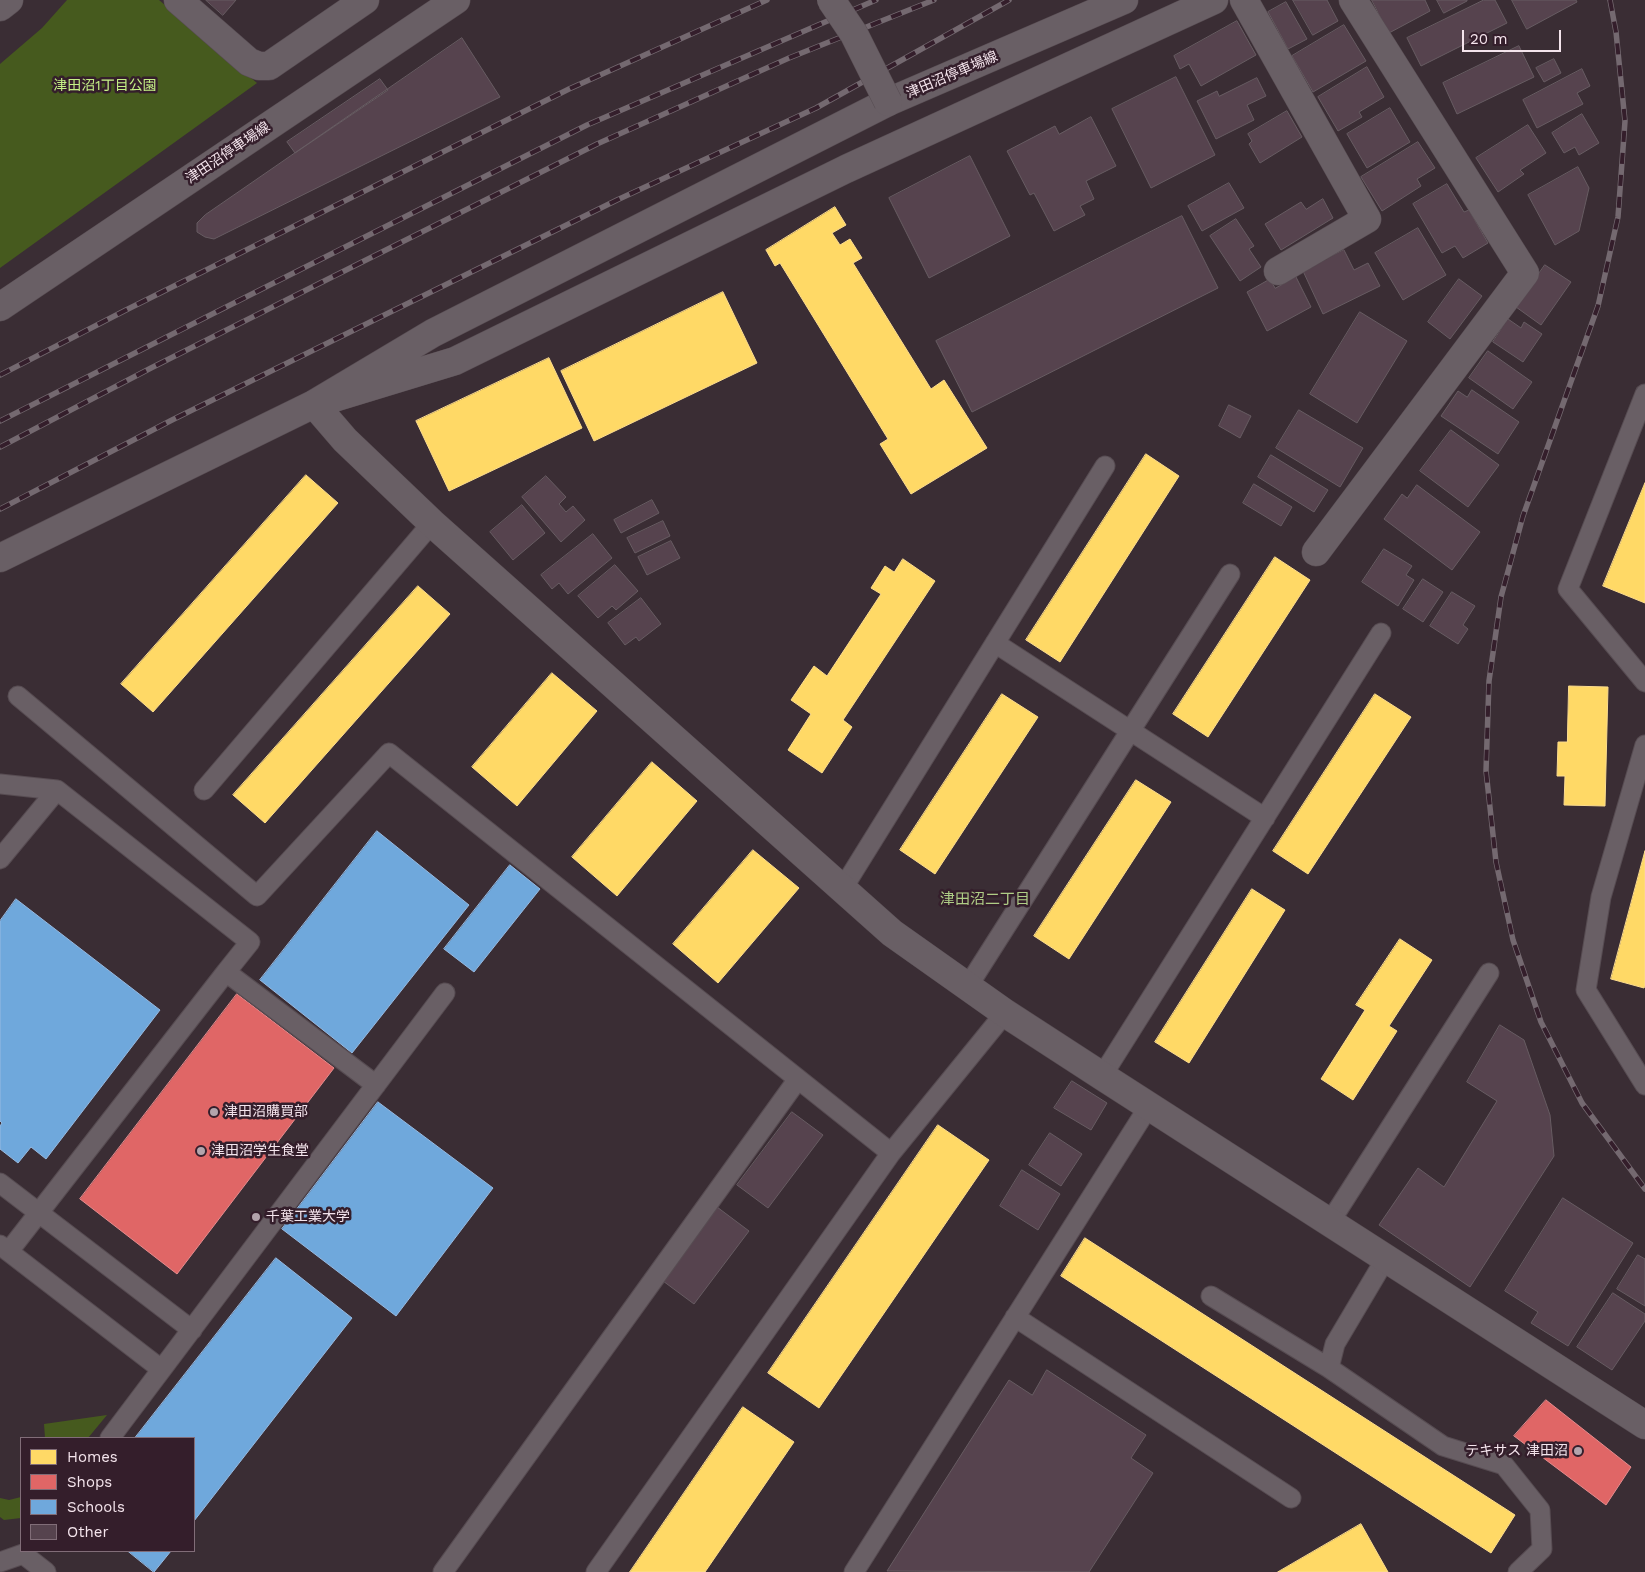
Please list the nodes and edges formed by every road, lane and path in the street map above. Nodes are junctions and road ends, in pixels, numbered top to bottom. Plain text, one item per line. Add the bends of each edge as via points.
1 (9, 0) edge
2 (178, 0) edge
3 (365, 0) edge
4 (456, 0) edge
5 (831, 0) edge
6 (1124, 0) edge
7 (1214, 0) edge
8 (1244, 0) edge
9 (1353, 0) edge
10 (0, 7) edge
11 (888, 102) junction
12 (1278, 271) dead end
13 (0, 307) edge
14 (1645, 394) edge
15 (314, 404) junction
16 (1104, 466) dead end
17 (432, 523) junction
18 (1316, 552) dead end
19 (0, 558) edge
20 (1230, 574) dead end
21 (1381, 633) dead end
22 (995, 643) junction
23 (1645, 682) edge
24 (18, 696) dead end
25 (1130, 731) junction
26 (1645, 745) edge
27 (0, 784) edge
28 (57, 790) junction
29 (204, 790) dead end
30 (1265, 818) junction
31 (0, 859) edge
32 (842, 888) junction
33 (226, 972) junction
34 (1489, 973) dead end
35 (968, 986) junction
36 (445, 993) dead end
37 (1005, 1013) junction
38 (1102, 1076) junction
39 (798, 1078) junction
40 (376, 1085) junction
41 (1645, 1085) edge
42 (1149, 1106) junction
43 (890, 1153) junction
44 (0, 1183) edge
45 (39, 1212) junction
46 (1330, 1222) junction
47 (5, 1248) edge
48 (1386, 1258) junction
49 (1211, 1296) dead end
50 (1015, 1317) junction
51 (192, 1330) junction
52 (1329, 1368) junction
53 (161, 1370) junction
54 (1645, 1425) edge
55 (111, 1437) edge
56 (1290, 1498) dead end
57 (24, 1552) edge
58 (0, 1562) edge
59 (46, 1572) edge
60 (443, 1572) edge
61 (596, 1572) edge
62 (854, 1572) edge
63 (1518, 1572) edge

1 - 10 street
2 - 3 street via 248,62 259,66 269,66
4 - 13 street, 津田沼停車場線
5 - 11 street, bridge via 854,34
6 - 11 street, 津田沼停車場線
7 - 15 street via 846,169 455,361
8 - 12 street via 1367,219
9 - 18 street via 1524,273
11 - 15 street, 津田沼停車場線 via 433,333
14 - 23 lane via 1568,589
15 - 17 street via 345,440
15 - 19 street
16 - 22 lane
17 - 29 lane
17 - 32 street
20 - 25 lane
21 - 30 lane
22 - 25 lane
22 - 32 lane
24 - 39 lane via 257,896 389,753
25 - 30 lane
25 - 35 lane
26 - 41 lane via 1601,897 1586,990
27 - 28 lane
28 - 31 lane
28 - 33 lane via 250,942
30 - 38 lane
32 - 35 street via 892,933
33 - 40 lane
33 - 45 lane
34 - 46 lane
35 - 37 street
36 - 40 lane
37 - 38 street
37 - 43 lane
38 - 42 street
39 - 43 lane
39 - 60 lane
40 - 51 lane
42 - 46 street
42 - 50 lane
43 - 61 lane
44 - 45 lane
45 - 47 lane
45 - 51 lane
46 - 48 street
47 - 53 lane
48 - 52 lane via 1335,1344
48 - 54 street
49 - 52 lane
50 - 56 lane
50 - 62 lane
51 - 53 lane
52 - 63 lane via 1443,1446 1504,1465 1540,1510 1542,1549
53 - 55 lane
57 - 58 lane
57 - 59 lane

